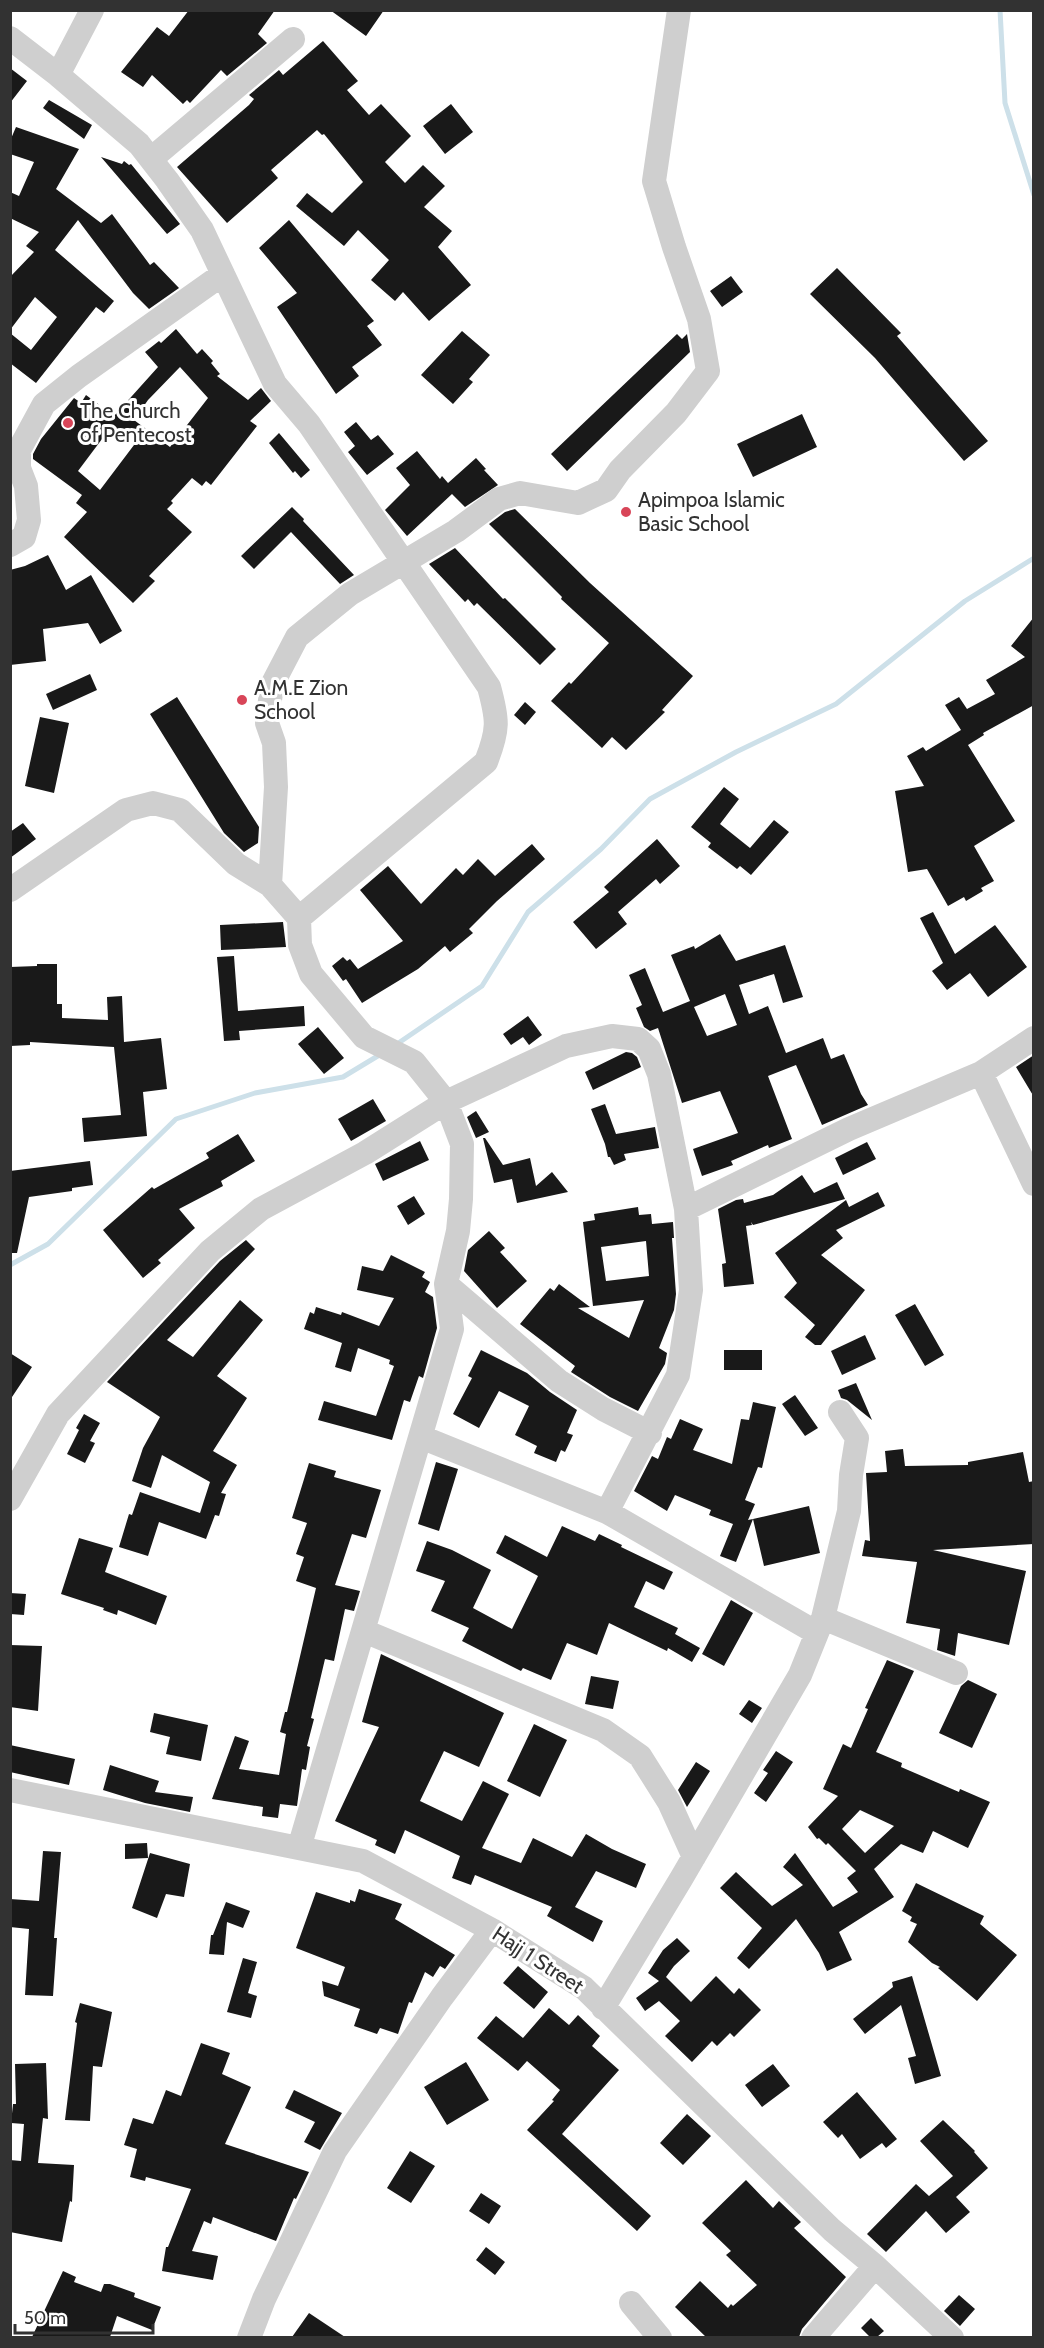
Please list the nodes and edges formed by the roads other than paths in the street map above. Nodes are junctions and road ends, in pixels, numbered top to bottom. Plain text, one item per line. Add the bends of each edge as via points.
1 (92, 10) edge
2 (679, 10) edge
3 (10, 38) edge
4 (293, 39) dead end
5 (58, 75) junction
6 (151, 159) junction
7 (223, 274) junction
8 (10, 545) edge
9 (404, 562) junction
10 (270, 885) junction
11 (10, 890) edge
12 (299, 918) junction
13 (1034, 1038) edge
14 (981, 1073) junction
15 (446, 1102) junction
16 (1034, 1184) edge
17 (686, 1209) junction
18 (446, 1284) junction
19 (840, 1412) dead end
20 (650, 1433) junction
21 (421, 1437) junction
22 (10, 1499) edge
23 (607, 1512) junction
24 (820, 1626) junction
25 (364, 1631) junction
26 (956, 1673) dead end
27 (10, 1790) edge
28 (299, 1848) junction
29 (694, 1857) junction
30 (492, 1930) junction
31 (603, 2008) junction
32 (875, 2266) junction
33 (632, 2303) dead end
34 (249, 2337) edge
35 (660, 2337) edge
36 (813, 2337) edge
37 (952, 2337) edge

1 - 5 street
2 - 9 street via 654,181 699,319 708,371 676,413 620,470 606,490 578,502 520,493 499,499
3 - 5 street
4 - 6 street
5 - 6 street via 139,144
6 - 7 street via 202,230
7 - 8 street via 44,404 19,450 29,520 24,537
7 - 9 street via 274,384 309,424
9 - 10 street via 350,594 297,637 272,685 267,723 274,742 276,787
9 - 12 street via 489,687 497,717 495,738 486,762
10 - 11 street via 236,864 180,810 153,803 126,810
10 - 12 street
12 - 15 street via 300,945 311,974 364,1038 414,1062
13 - 14 street
14 - 16 street
14 - 17 street via 849,1129
15 - 17 street via 566,1046 612,1036 638,1040 649,1049 658,1074
15 - 18 street via 462,1144 458,1231
15 - 22 street via 365,1153 261,1209 210,1251 58,1414
17 - 20 street via 691,1290 678,1375
18 - 20 street via 559,1381
18 - 21 street via 452,1329
19 - 24 street via 857,1438 849,1511
20 - 23 street
21 - 23 street
21 - 25 street
23 - 24 street
24 - 26 street
24 - 29 street via 800,1675
25 - 28 street
25 - 29 street via 603,1730 640,1756 669,1802
27 - 28 street, Hajj 1 Street
28 - 30 street, Hajj 1 Street via 363,1860
29 - 31 street
30 - 31 street, Hajj 1 Street via 584,1988
30 - 34 street via 335,2151
31 - 32 street, Hajj 1 Street via 832,2230
32 - 36 street
32 - 37 street, Hajj 1 Street
33 - 35 street

